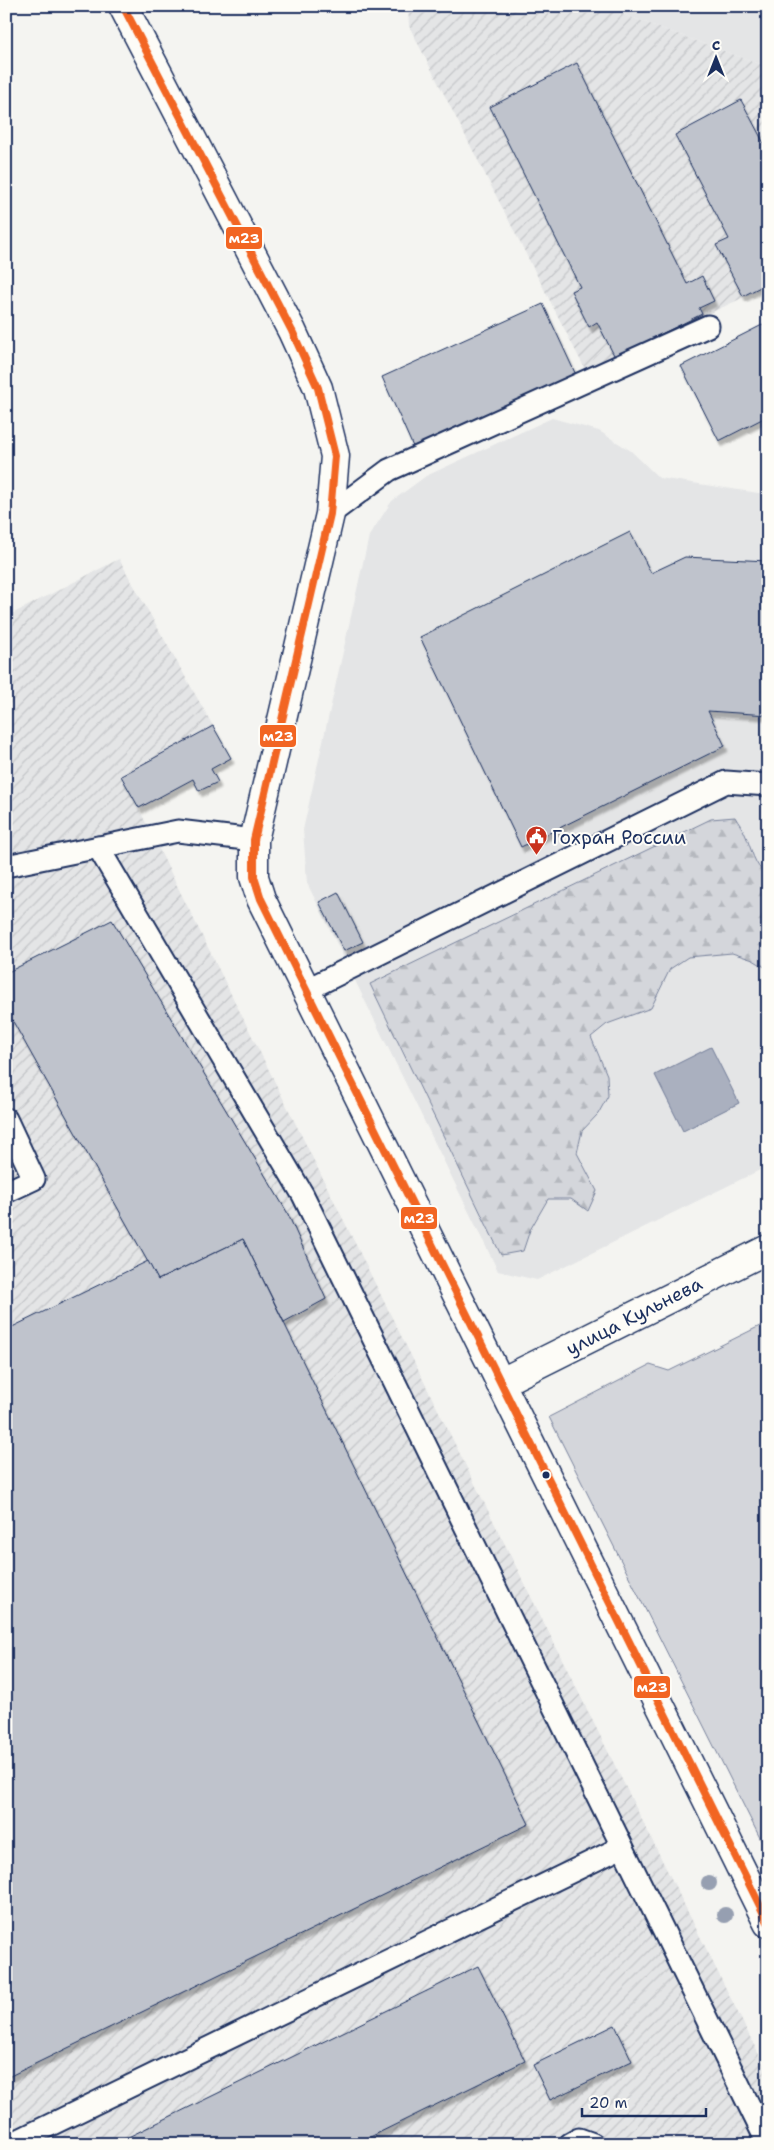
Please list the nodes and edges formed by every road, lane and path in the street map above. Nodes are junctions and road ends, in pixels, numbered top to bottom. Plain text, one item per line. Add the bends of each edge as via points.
1 (123, 6) edge
2 (708, 326) dead end
3 (330, 514) junction
4 (768, 784) edge
5 (254, 840) junction
6 (98, 848) junction
7 (6, 866) edge
8 (306, 990) junction
9 (6, 1119) edge
10 (6, 1192) edge
11 (768, 1249) edge
12 (500, 1383) junction
13 (622, 1847) junction
14 (768, 1923) edge
15 (11, 2144) edge
16 (570, 2144) edge
17 (593, 2144) edge
18 (768, 2144) edge

1 - 3 street via 292,331 318,388 335,456
2 - 3 lane via 389,470
3 - 5 street
4 - 8 lane via 726,782
5 - 6 lane via 178,831
5 - 8 street via 254,877 261,899
6 - 7 lane
6 - 13 lane via 303,1195
8 - 12 street
9 - 10 lane via 34,1179
11 - 12 street, улица Кульнева
12 - 14 street
13 - 15 lane
13 - 18 lane
16 - 17 lane via 579,2139

